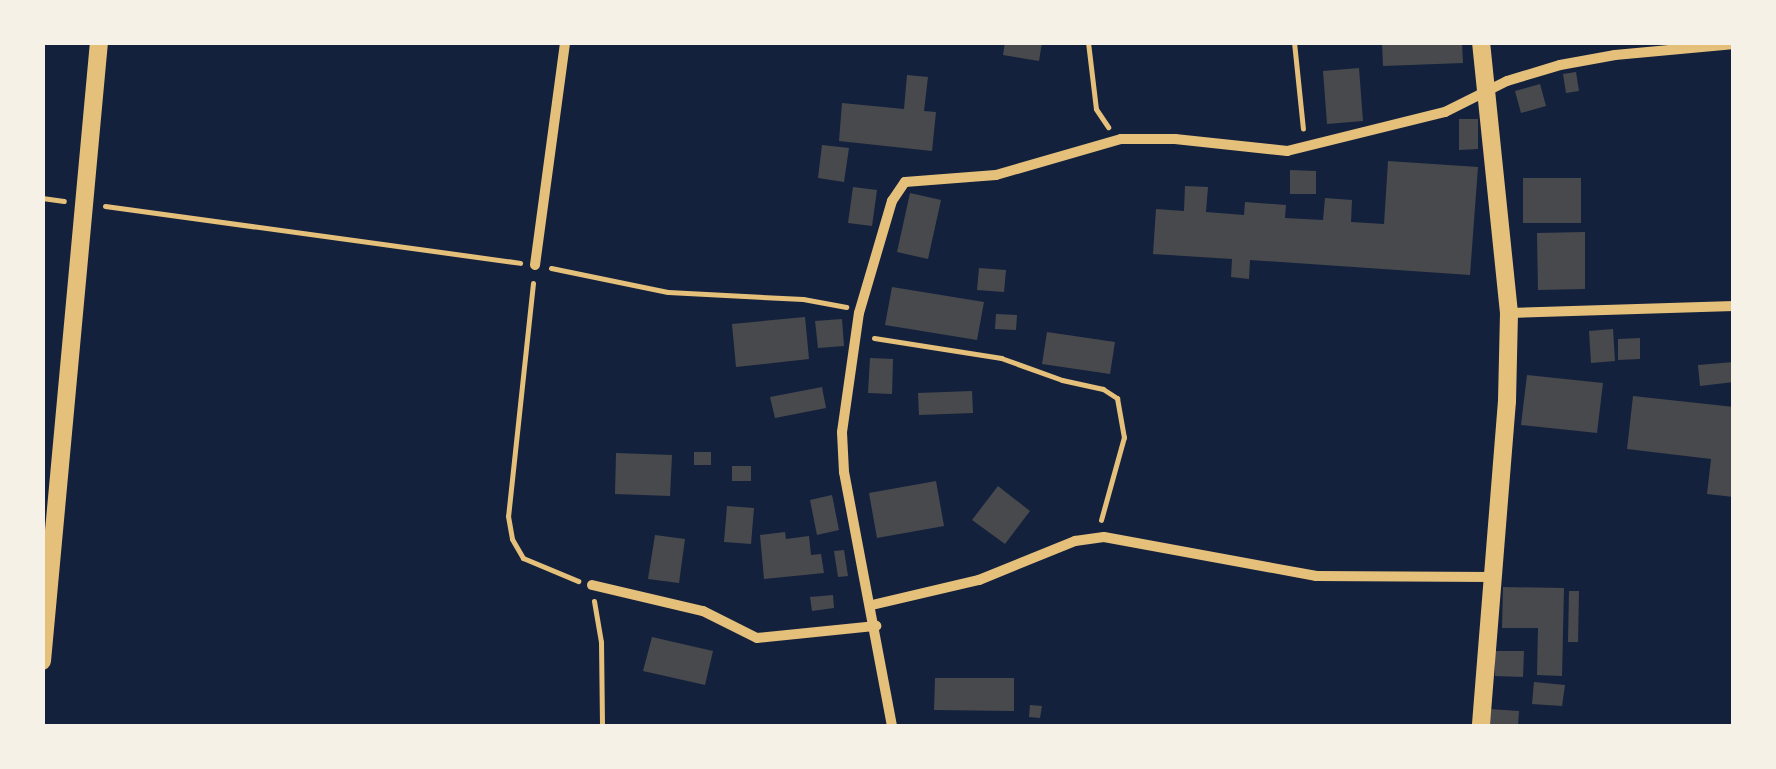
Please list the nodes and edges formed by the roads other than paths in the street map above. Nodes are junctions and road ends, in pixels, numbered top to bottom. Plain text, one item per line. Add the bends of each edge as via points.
1 (99, 42) edge
2 (564, 42) edge
3 (1481, 42) edge
4 (1734, 44) edge
5 (1487, 94) junction
6 (535, 265) road end
7 (1734, 306) edge
8 (1509, 313) junction
9 (1491, 577) junction
10 (592, 586) road end
11 (872, 605) junction
12 (876, 626) junction
13 (42, 661) edge
14 (892, 726) edge
15 (1481, 726) edge

1 - 13 main road
2 - 6 street
3 - 5 main road
4 - 5 street via 1560,65 1506,81
5 - 8 main road
5 - 11 street via 1370,134 1287,152 1121,139 996,175 905,182 892,202 859,313 842,432
7 - 8 street
8 - 9 main road
9 - 11 street via 1316,576 1098,538 979,580
9 - 15 main road
10 - 12 street via 703,611 757,638
11 - 12 street
12 - 14 street

